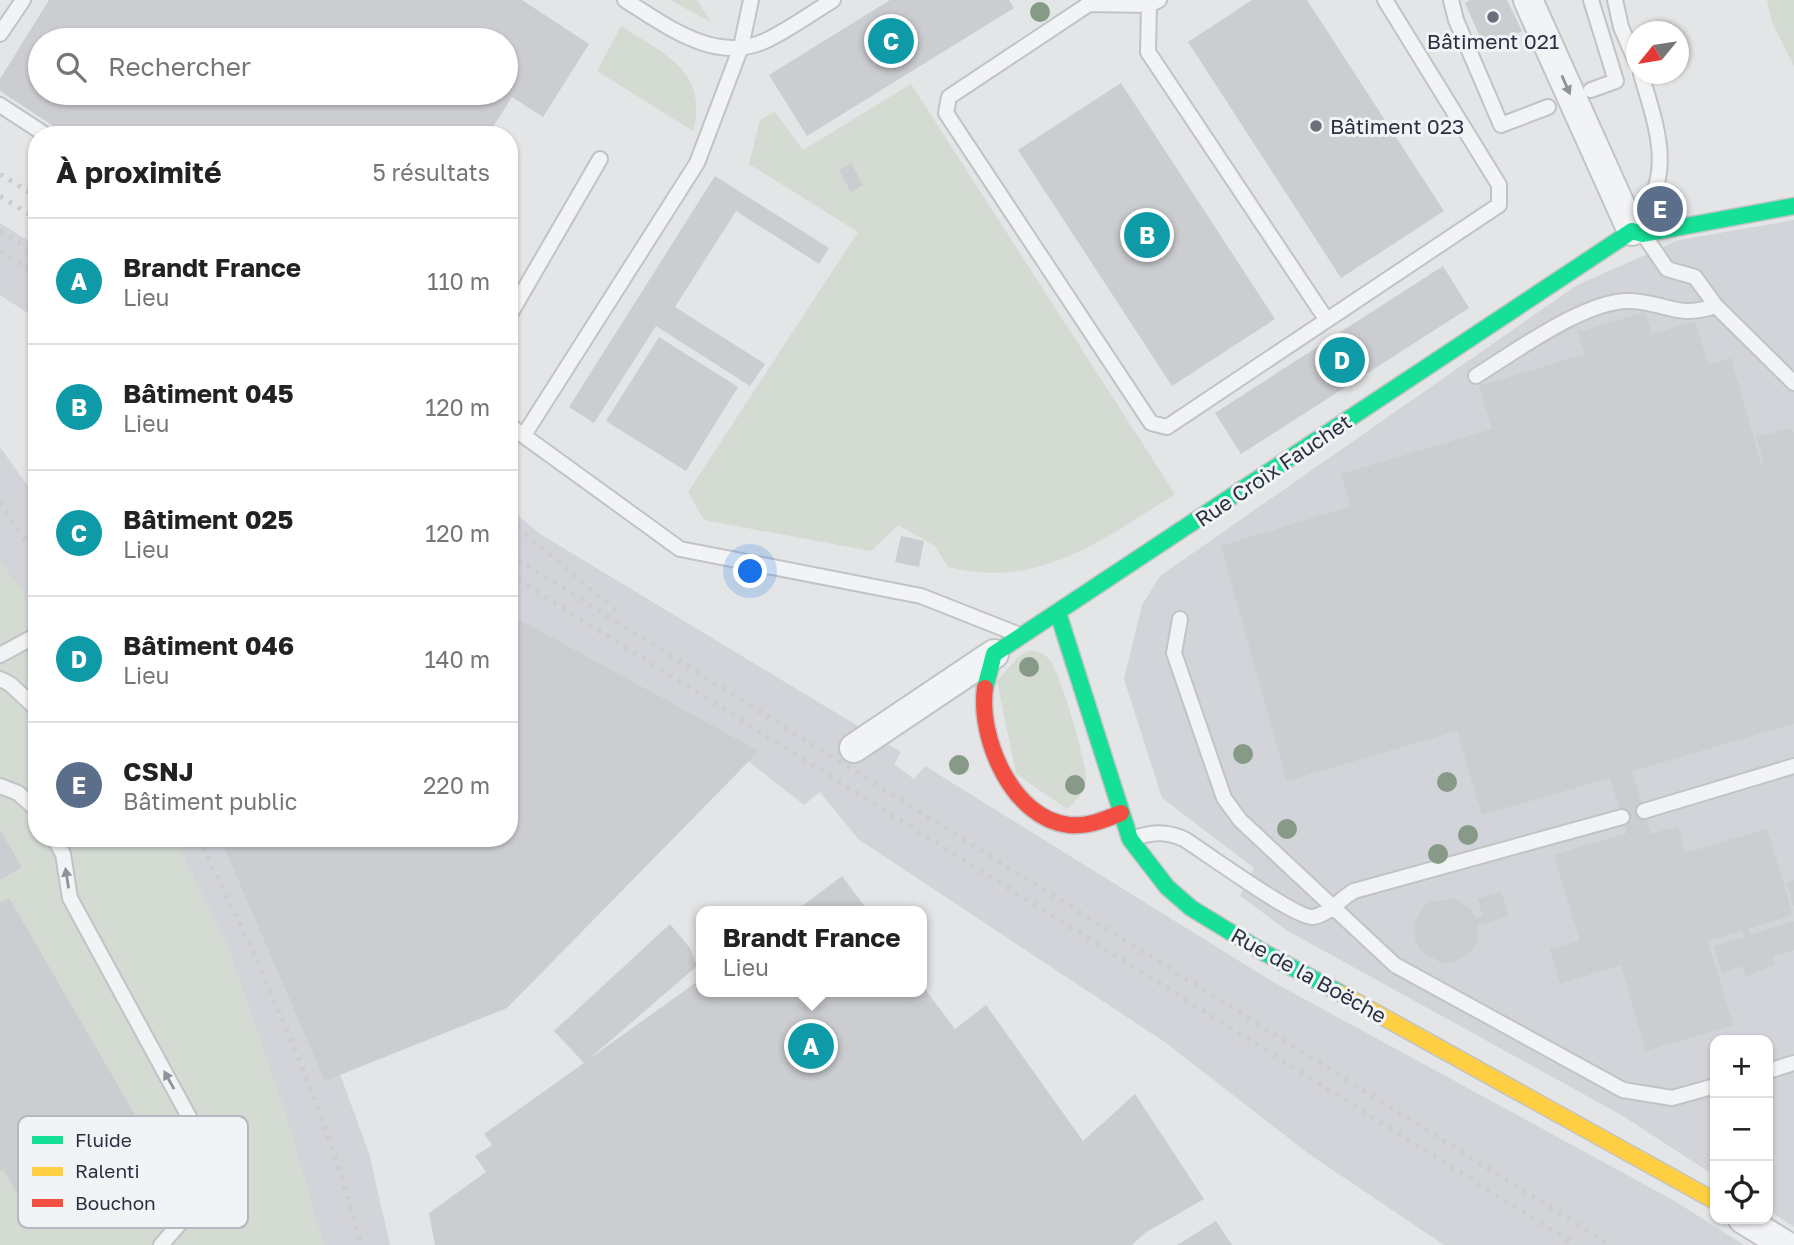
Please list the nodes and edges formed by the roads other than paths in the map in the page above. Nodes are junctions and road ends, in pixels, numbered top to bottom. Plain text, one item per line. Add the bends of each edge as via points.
1 (23, 0) edge
2 (625, 0) edge
3 (751, 0) edge
4 (833, 0) edge
5 (1385, 0) edge
6 (1451, 0) edge
7 (1528, 0) edge
8 (1591, 0) edge
9 (1615, 0) edge
10 (1088, 2) edge
11 (1154, 2) edge
12 (0, 34) edge
13 (1626, 40) edge
14 (741, 47) junction
15 (1644, 84) edge
16 (1591, 90) dead end
17 (0, 105) edge
18 (1548, 107) dead end
19 (32, 126) edge
20 (600, 159) dead end
21 (1794, 209) edge
22 (1635, 230) junction
23 (518, 300) edge
24 (1716, 306) junction
25 (1326, 319) junction
26 (1476, 376) dead end
27 (1794, 383) edge
28 (518, 431) edge
29 (524, 435) junction
30 (1058, 613) junction
31 (1180, 619) dead end
32 (1021, 636) junction
33 (28, 640) edge
34 (994, 654) junction
35 (0, 655) edge
36 (0, 680) edge
37 (28, 701) edge
38 (853, 748) dead end
39 (1794, 766) edge
40 (0, 786) edge
41 (28, 802) edge
42 (1644, 811) dead end
43 (1121, 813) junction
44 (1622, 817) dead end
45 (1130, 839) junction
46 (59, 847) edge
47 (1331, 907) junction
48 (1794, 1063) edge
49 (1773, 1069) edge
50 (1710, 1087) edge
51 (188, 1116) edge
52 (1710, 1198) edge
53 (1751, 1224) edge
54 (176, 1228) edge
55 (161, 1245) edge
56 (1786, 1245) edge

1 - 12 lane
2 - 14 lane via 686,37 711,47
3 - 14 lane
4 - 14 lane via 766,41
5 - 25 lane via 1499,185 1499,205
6 - 18 lane via 1501,125
7 -> 22 street
8 - 16 lane via 1616,81
9 - 13 lane
10 - 11 lane
10 - 25 lane via 949,97 946,113 1151,423 1167,427
11 - 25 lane via 1148,52
14 - 29 lane via 697,163
15 - 22 lane via 1657,131 1660,172
17 - 19 lane
20 - 23 lane
21 - 22 street, Rue Croix Fauchet
22 - 24 lane via 1667,269 1695,278
22 - 30 street, Rue Croix Fauchet
24 - 26 lane via 1692,314 1631,300 1614,303 1571,318
24 - 27 lane
28 - 29 lane
29 - 32 lane via 680,549 922,596
30 - 32 street, Rue Croix Fauchet
30 - 43 street, Rue de la Boëche
31 - 47 lane via 1174,653 1224,798
32 - 34 street, Rue Croix Fauchet
33 - 35 lane
34 - 38 street
34 - 43 street via 984,701 988,727 998,760 1020,798 1045,817 1067,823 1089,825
36 - 37 lane
39 - 42 lane
40 - 41 lane
43 - 45 street, Rue de la Boëche
44 - 47 lane via 1354,891
45 - 47 lane via 1153,832 1173,834 1302,915 1320,915
45 - 52 street, Rue de la Boëche via 1167,887 1212,921
51 -> 46 lane via 70,898
47 - 50 lane via 1395,965 1623,1090 1672,1098
48 - 49 lane
53 - 56 street
55 -> 54 lane

